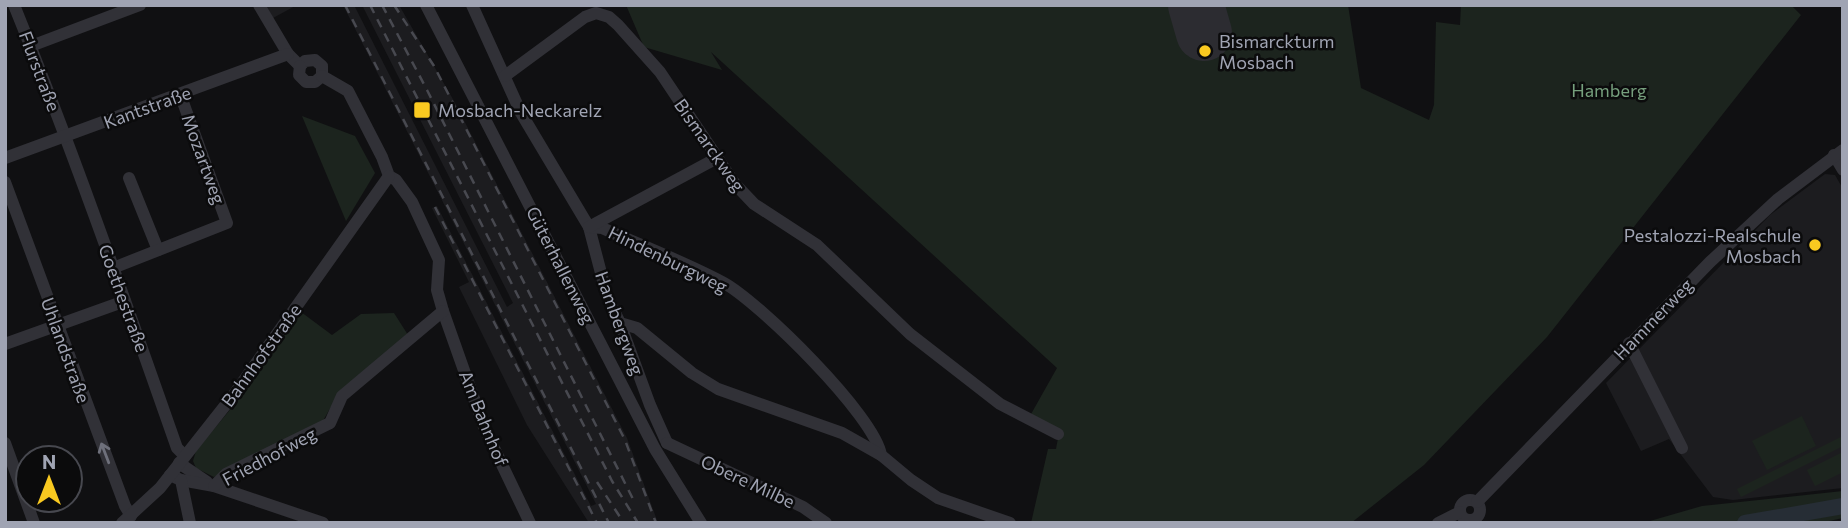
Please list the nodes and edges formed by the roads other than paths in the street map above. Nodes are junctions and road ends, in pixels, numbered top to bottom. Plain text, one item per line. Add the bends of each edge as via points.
1 (14, 5) edge
2 (140, 5) edge
3 (260, 5) edge
4 (426, 5) edge
5 (472, 5) edge
6 (5, 8) edge
7 (116, 9) edge
8 (32, 46) junction
9 (288, 54) junction
10 (505, 76) junction
11 (180, 94) junction
12 (65, 137) junction
13 (1839, 153) edge
14 (5, 158) edge
15 (717, 158) junction
16 (1843, 170) edge
17 (389, 176) junction
18 (129, 178) dead end
19 (5, 182) edge
20 (589, 227) junction
21 (158, 250) junction
22 (113, 268) junction
23 (125, 301) junction
24 (443, 311) junction
25 (620, 323) junction
26 (57, 325) junction
27 (5, 344) edge
28 (1629, 344) junction
29 (1058, 434) dead end
30 (5, 443) edge
31 (661, 446) junction
32 (1682, 448) dead end
33 (881, 455) junction
34 (182, 460) junction
35 (175, 478) junction
36 (214, 486) junction
37 (1477, 502) junction
38 (1460, 512) junction
39 (126, 519) edge
40 (1477, 520) edge
41 (34, 523) edge
42 (190, 523) edge
43 (323, 523) edge
44 (530, 523) edge
45 (701, 523) edge
46 (826, 523) edge
47 (1010, 523) edge
48 (1438, 523) edge

1 - 6 street
1 - 8 street, Flurstraße
2 - 7 street
3 - 9 street
4 - 31 street, Güterhallenweg
5 - 10 street, Hambergweg
7 - 8 street
8 - 12 street, Flurstraße
9 - 11 street, Kantstraße
9 - 17 street, Am Bahnhof via 300,66 314,60 322,66 322,76 348,91
10 - 15 street, Bismarckweg via 585,17 596,13 609,17 660,72
10 - 20 street, Hambergweg via 521,113
11 - 12 street, Kantstraße
11 - 21 street, Mozartweg via 228,223
12 - 14 street, Kantstraße
12 - 22 street, Goethestraße
13 - 16 street
13 - 28 street, Hammerweg via 1733,239
15 - 20 street
15 - 29 street, Bismarckweg via 754,204 817,245 910,334 1000,404
17 - 24 street, Am Bahnhof via 412,202 439,260 437,290
17 - 34 street, Bahnhofstraße
18 - 21 street
19 - 26 street, Uhlandstraße
20 - 25 street, Hambergweg via 607,296
20 - 33 street, Hindenburgweg via 602,228 726,284 800,347 838,388 879,444
21 - 22 street
22 - 23 street, Goethestraße
23 - 26 street
23 - 34 street, Goethestraße
24 - 36 street, Friedhofweg via 342,396 330,423 237,468
24 - 44 street, Am Bahnhof via 484,427
25 - 31 street, Hambergweg
25 - 33 street via 637,328 718,389 842,433
26 - 27 street
39 -> 26 street, Uhlandstraße
28 - 32 street
28 - 37 street, Hammerweg
30 - 41 street
31 - 45 street, Güterhallenweg
31 - 46 street, Obere Milbe via 803,507
33 - 47 street via 938,498
34 - 35 street, Bahnhofstraße
34 - 36 street
35 - 36 street
35 - 39 street, Bahnhofstraße
35 - 42 street
36 - 43 street
37 - 38 street via 1464,501
37 - 40 street
38 - 40 street via 1466,519
38 - 48 street

